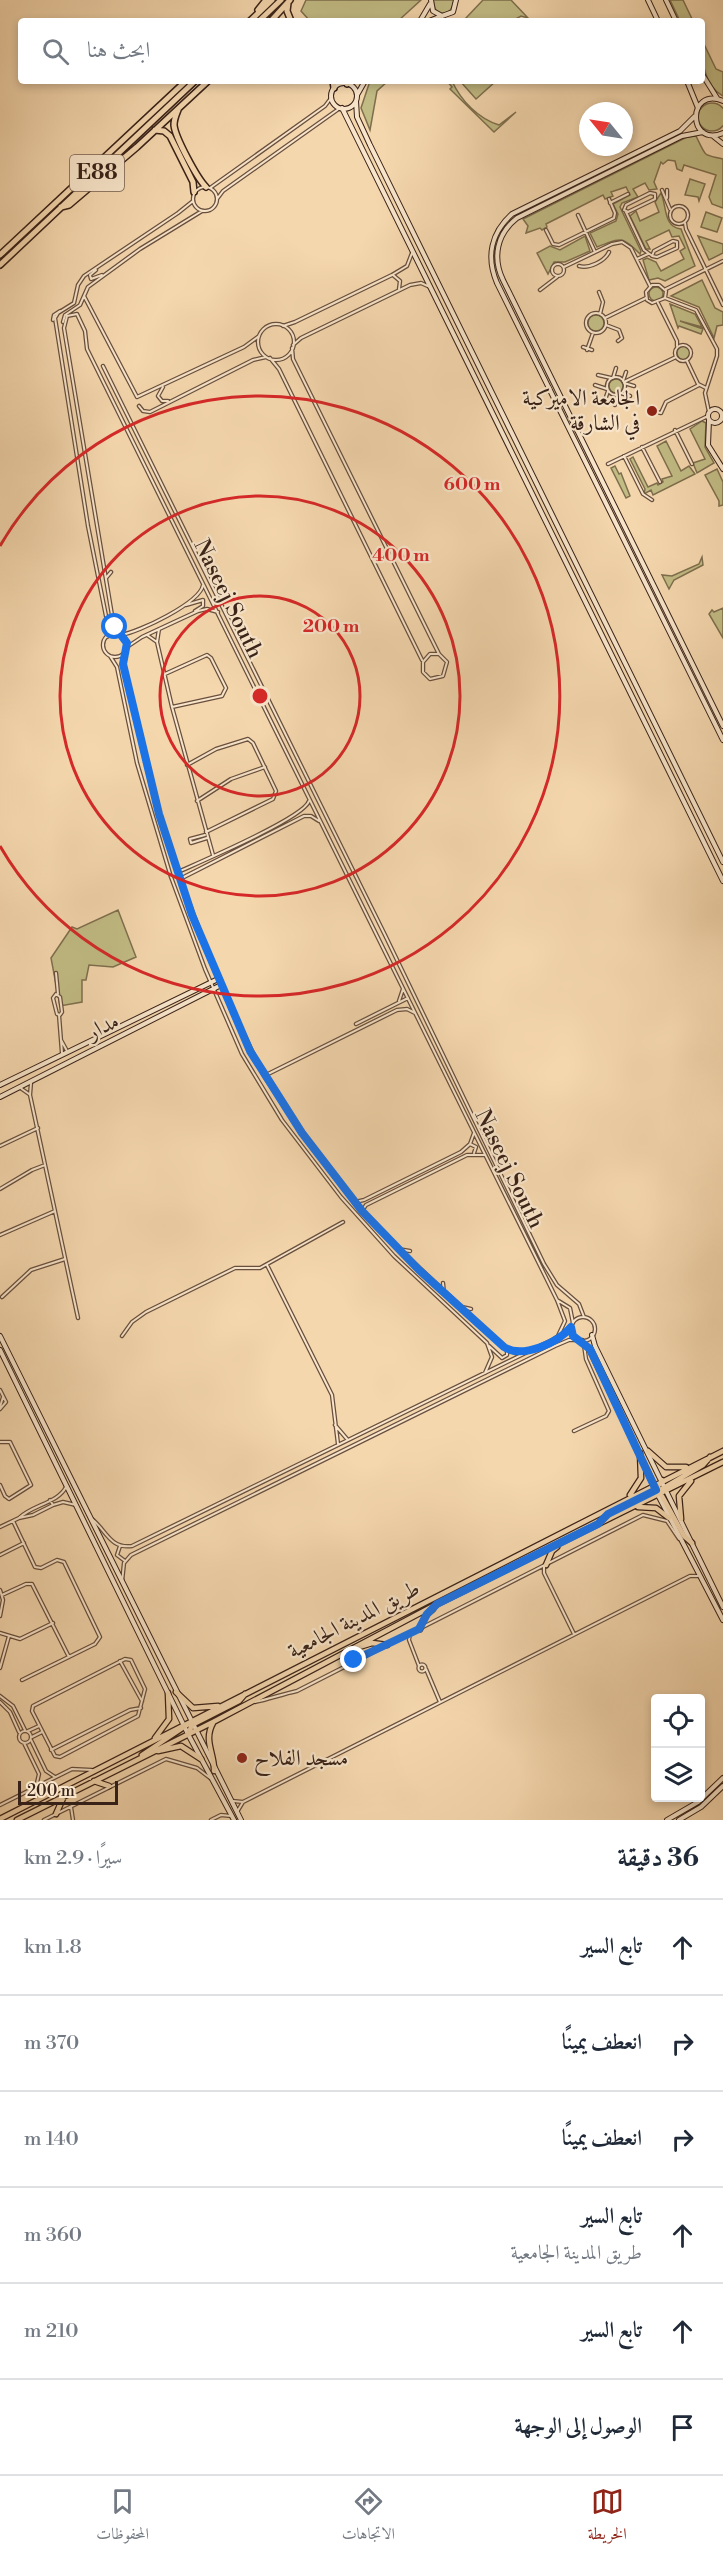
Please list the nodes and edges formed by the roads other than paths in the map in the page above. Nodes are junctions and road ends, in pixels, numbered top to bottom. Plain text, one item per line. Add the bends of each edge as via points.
1 (266, 0) edge
2 (272, 0) edge
3 (281, 0) edge
4 (290, 0) edge
5 (430, 0) edge
6 (648, 0) edge
7 (666, 0) edge
8 (456, 1) edge
9 (442, 16) junction
10 (256, 18) edge
11 (256, 18) edge
12 (256, 18) edge
13 (274, 18) edge
14 (290, 18) edge
15 (422, 18) edge
16 (437, 18) edge
17 (657, 18) edge
18 (675, 18) edge
19 (705, 79) edge
20 (183, 84) edge
21 (192, 84) edge
22 (205, 84) edge
23 (333, 84) edge
24 (344, 84) edge
25 (350, 84) edge
26 (363, 84) edge
27 (688, 84) edge
28 (334, 88) junction
29 (331, 98) junction
30 (356, 98) junction
31 (718, 99) junction
32 (723, 101) edge
33 (179, 108) junction
34 (341, 108) junction
35 (698, 108) junction
36 (696, 116) junction
37 (155, 130) junction
38 (703, 132) junction
39 (723, 133) edge
40 (712, 135) junction
41 (723, 144) edge
42 (208, 187) junction
43 (662, 190) dead end
44 (667, 190) dead end
45 (194, 192) junction
46 (628, 194) dead end
47 (217, 199) junction
48 (668, 200) junction
49 (193, 201) junction
50 (675, 206) junction
51 (60, 208) junction
52 (202, 211) junction
53 (671, 211) junction
54 (626, 212) junction
55 (578, 215) dead end
56 (685, 223) junction
57 (680, 225) junction
58 (686, 229) junction
59 (546, 230) dead end
60 (586, 232) junction
61 (412, 250) junction
62 (594, 252) junction
63 (609, 252) dead end
64 (0, 255) edge
65 (650, 255) junction
66 (637, 259) junction
67 (723, 261) edge
68 (596, 262) junction
69 (0, 265) edge
70 (100, 266) junction
71 (579, 266) dead end
72 (564, 267) junction
73 (706, 269) junction
74 (105, 274) junction
75 (392, 275) junction
76 (558, 276) junction
77 (650, 286) junction
78 (432, 288) junction
79 (399, 289) junction
80 (665, 289) junction
81 (540, 290) dead end
82 (599, 292) dead end
83 (83, 294) junction
84 (666, 296) junction
85 (646, 298) junction
86 (658, 303) junction
87 (723, 304) edge
88 (600, 314) junction
89 (605, 318) junction
90 (606, 325) junction
91 (283, 326) junction
92 (64, 328) junction
93 (593, 333) junction
94 (57, 336) junction
95 (65, 336) junction
96 (259, 336) junction
97 (618, 341) dead end
98 (677, 341) junction
99 (682, 345) junction
100 (292, 346) junction
101 (583, 347) dead end
102 (676, 348) junction
103 (587, 350) junction
104 (592, 350) dead end
105 (676, 357) junction
106 (268, 358) junction
107 (687, 361) junction
108 (103, 366) dead end
109 (616, 368) dead end
110 (626, 372) dead end
111 (598, 375) dead end
112 (612, 378) junction
113 (624, 382) junction
114 (169, 383) junction
115 (595, 385) dead end
116 (699, 385) junction
117 (634, 386) dead end
118 (706, 388) junction
119 (607, 390) junction
120 (620, 394) junction
121 (630, 396) dead end
122 (176, 399) junction
123 (605, 400) dead end
124 (615, 405) dead end
125 (139, 406) dead end
126 (723, 407) edge
127 (566, 408) junction
128 (559, 409) junction
129 (656, 412) dead end
130 (711, 413) junction
131 (722, 413) edge
132 (716, 423) junction
133 (675, 430) junction
134 (709, 430) junction
135 (642, 447) junction
136 (624, 456) junction
137 (608, 464) dead end
138 (692, 464) dead end
139 (723, 469) edge
140 (660, 482) dead end
141 (652, 500) dead end
142 (111, 572) dead end
143 (106, 578) junction
144 (203, 582) junction
145 (185, 605) junction
146 (193, 612) junction
147 (218, 612) junction
148 (159, 629) junction
149 (669, 631) junction
150 (119, 634) junction
151 (147, 634) junction
152 (107, 637) junction
153 (680, 639) junction
154 (157, 642) junction
155 (127, 647) junction
156 (123, 654) junction
157 (440, 654) junction
158 (110, 656) junction
159 (423, 662) junction
160 (165, 674) junction
161 (172, 707) junction
162 (723, 726) edge
163 (723, 740) edge
164 (187, 765) junction
165 (265, 767) junction
166 (309, 799) junction
167 (196, 801) junction
168 (305, 809) junction
169 (305, 816) junction
170 (321, 823) junction
171 (206, 835) junction
172 (213, 855) junction
173 (723, 862) edge
174 (177, 872) junction
175 (180, 879) junction
176 (723, 882) edge
177 (56, 973) dead end
178 (218, 979) junction
179 (211, 982) junction
180 (221, 986) junction
181 (402, 986) junction
182 (214, 989) junction
183 (58, 994) junction
184 (408, 998) junction
185 (404, 1000) junction
186 (398, 1003) junction
187 (404, 1009) junction
188 (416, 1014) junction
189 (59, 1015) junction
190 (356, 1024) dead end
191 (62, 1040) junction
192 (68, 1053) junction
193 (62, 1055) junction
194 (264, 1076) junction
195 (32, 1080) junction
196 (0, 1085) edge
197 (19, 1088) junction
198 (30, 1095) junction
199 (0, 1097) edge
200 (38, 1128) junction
201 (474, 1130) junction
202 (470, 1144) junction
203 (0, 1146) edge
204 (474, 1153) junction
205 (486, 1156) junction
206 (45, 1165) junction
207 (428, 1174) junction
208 (424, 1180) dead end
209 (0, 1189) edge
210 (396, 1190) junction
211 (401, 1191) dead end
212 (362, 1201) junction
213 (354, 1202) junction
214 (364, 1206) junction
215 (55, 1211) junction
216 (362, 1211) junction
217 (343, 1222) dead end
218 (0, 1235) edge
219 (397, 1248) junction
220 (410, 1251) dead end
221 (66, 1259) junction
222 (267, 1265) junction
223 (443, 1283) dead end
224 (444, 1293) junction
225 (2, 1297) dead end
226 (557, 1300) junction
227 (460, 1307) junction
228 (471, 1309) dead end
229 (584, 1317) junction
230 (78, 1318) dead end
231 (572, 1325) junction
232 (592, 1335) junction
233 (0, 1336) edge
234 (122, 1336) dead end
235 (557, 1338) junction
236 (582, 1341) junction
237 (489, 1346) junction
238 (506, 1349) junction
239 (0, 1350) edge
240 (526, 1353) junction
241 (485, 1373) junction
242 (455, 1387) junction
243 (0, 1390) edge
244 (458, 1393) junction
245 (0, 1408) edge
246 (333, 1423) junction
247 (574, 1431) dead end
248 (347, 1440) junction
249 (0, 1442) edge
250 (338, 1445) junction
251 (723, 1450) edge
252 (648, 1451) junction
253 (640, 1453) junction
254 (710, 1457) junction
255 (723, 1462) edge
256 (689, 1467) junction
257 (695, 1477) junction
258 (68, 1485) junction
259 (660, 1488) junction
260 (1, 1489) edge
261 (627, 1498) junction
262 (50, 1500) junction
263 (53, 1505) junction
264 (77, 1505) junction
265 (34, 1507) junction
266 (635, 1507) junction
267 (37, 1513) junction
268 (19, 1518) junction
269 (669, 1518) junction
270 (91, 1519) junction
271 (681, 1519) junction
272 (13, 1521) junction
273 (598, 1524) junction
274 (0, 1527) edge
275 (681, 1540) junction
276 (562, 1542) junction
277 (24, 1543) junction
278 (692, 1543) junction
279 (120, 1546) junction
280 (0, 1555) edge
281 (125, 1561) junction
282 (545, 1565) junction
283 (695, 1566) junction
284 (536, 1570) junction
285 (545, 1575) junction
286 (690, 1576) junction
287 (701, 1577) junction
288 (122, 1582) junction
289 (0, 1590) edge
290 (2, 1595) junction
291 (437, 1604) junction
292 (723, 1607) edge
293 (0, 1616) edge
294 (723, 1620) edge
295 (52, 1623) junction
296 (420, 1629) junction
297 (0, 1633) edge
298 (410, 1634) junction
299 (574, 1634) junction
300 (9, 1636) junction
301 (402, 1638) junction
302 (410, 1643) junction
303 (387, 1645) junction
304 (356, 1647) junction
305 (69, 1657) junction
306 (120, 1662) junction
307 (421, 1665) junction
308 (0, 1668) edge
309 (426, 1669) junction
310 (421, 1671) junction
311 (428, 1677) junction
312 (22, 1680) dead end
313 (176, 1692) junction
314 (168, 1693) junction
315 (246, 1693) junction
316 (0, 1696) edge
317 (252, 1701) junction
318 (0, 1702) edge
319 (143, 1702) junction
320 (440, 1702) junction
321 (218, 1706) junction
322 (141, 1708) junction
323 (16, 1712) junction
324 (11, 1714) junction
325 (215, 1721) junction
326 (192, 1725) junction
327 (39, 1726) junction
328 (185, 1729) junction
329 (27, 1731) junction
330 (42, 1732) junction
331 (19, 1734) junction
332 (155, 1738) junction
333 (31, 1739) junction
334 (24, 1743) junction
335 (51, 1750) junction
336 (155, 1751) junction
337 (141, 1757) junction
338 (201, 1759) junction
339 (43, 1766) junction
340 (37, 1769) junction
341 (95, 1770) junction
342 (214, 1771) junction
343 (55, 1778) junction
344 (723, 1778) edge
345 (93, 1781) junction
346 (214, 1782) junction
347 (109, 1786) junction
348 (723, 1786) edge
349 (36, 1787) junction
350 (64, 1796) junction
351 (230, 1800) junction
352 (243, 1802) junction
353 (0, 1805) edge
354 (226, 1805) junction
355 (70, 1807) junction
356 (63, 1810) junction
357 (237, 1813) junction
358 (56, 1814) junction
359 (70, 1814) junction
360 (221, 1815) junction
361 (234, 1818) edge
362 (0, 1819) edge
363 (16, 1820) edge
364 (44, 1820) edge
365 (73, 1820) edge
366 (211, 1820) edge
367 (241, 1820) edge
368 (667, 1820) edge
369 (679, 1820) edge

1 - 10 highway
2 - 11 highway
3 - 12 highway
4 - 13 highway
4 - 14 highway
5 - 9 street via 433,11
5 - 15 street
6 - 17 street
7 - 18 street
8 - 9 street via 453,12
9 - 16 street
19 - 31 street
20 - 64 highway, E88
21 - 51 highway, E88
22 - 33 highway
23 - 28 highway
24 - 28 street
25 - 30 street
26 - 30 street
27 - 35 street
28 - 29 street
29 - 34 street
29 - 42 street
30 - 34 street via 351,106
30 - 173 street via 356,113 366,137
31 - 32 street
31 - 35 street via 706,100
33 - 37 highway
33 - 42 highway via 174,122 176,132
34 - 47 street
34 - 61 street
35 - 36 street
36 - 38 street
36 - 128 street via 680,131 520,209 505,220 495,236 490,255 493,274
37 - 45 highway via 170,136
37 - 51 highway via 69,205
38 - 40 street
38 - 127 street via 687,134 524,214 502,235 497,250 499,273
39 - 40 street
40 - 41 street
42 - 45 street
42 - 47 street
43 - 48 street
44 - 48 street
45 - 49 street
46 - 60 street via 609,201 614,218
47 - 52 street via 213,208
48 - 50 street
48 - 53 street
49 - 52 street
49 - 70 street
50 - 53 street
50 - 56 street via 686,211
51 - 69 highway, E88
52 - 74 street
53 - 57 street via 673,221
54 - 54 street via 655,199 655,194 626,205
54 - 65 street
55 - 60 street
56 - 57 street
56 - 58 street
57 - 58 street
58 - 73 street
59 - 60 street via 557,246
60 - 62 street
61 - 75 street via 407,266
61 - 78 street
62 - 66 street via 622,242
62 - 68 street
62 - 72 street
63 - 68 street
65 - 65 street via 657,258 677,248 678,243 673,241
65 - 66 street
66 - 77 street
67 - 73 street
68 - 71 street
70 - 74 street via 91,278
70 - 94 street via 82,278 75,301 56,315
72 - 76 street
72 - 76 street via 553,266 553,273
73 - 80 street
73 - 87 street
74 - 83 street
75 - 79 street via 400,281
75 - 91 street
76 - 81 street
77 - 80 street
77 - 85 street
78 - 79 street via 417,283
78 - 176 street
79 - 100 street
80 - 84 street
82 - 88 street via 603,302
83 - 92 street via 80,305 64,317
83 - 114 street via 134,395 139,397
84 - 86 street
84 - 118 street via 696,310 716,346 717,356
85 - 86 street via 650,303
85 - 89 street
86 - 98 street
88 - 89 street
88 - 93 street via 592,314 586,321
89 - 90 street
90 - 93 street via 601,332
90 - 97 street via 619,330 622,338
91 - 96 street via 268,326
91 - 100 street via 292,335
92 - 95 street
92 - 144 street, Naseej South via 67,316 77,314 87,349
93 - 103 street
94 - 95 street
94 - 152 street
95 - 143 street
96 - 106 street via 260,349
96 - 114 street
98 - 99 street
98 - 102 street
99 - 102 street
99 - 107 street via 691,351
100 - 106 street via 285,357
100 - 157 street via 293,358
101 - 103 street
102 - 105 street
103 - 104 street
105 - 107 street
105 - 113 street
106 - 122 street via 255,359
106 - 159 street via 279,369
107 - 116 street
108 - 229 street via 544,1264 557,1285 579,1304
109 - 112 street
110 - 113 street
111 - 112 street
112 - 113 street
112 - 119 street
113 - 117 street
113 - 120 street
114 - 122 street via 159,390 158,398 165,402
115 - 119 street
116 - 118 street
116 - 129 street via 666,402 661,413
118 - 130 street
119 - 120 street
119 - 123 street
120 - 121 street
120 - 124 street
122 - 125 street via 148,412
126 - 130 street
127 - 128 street via 561,405
127 - 153 street
128 - 149 street
130 - 131 street
130 - 132 street
130 - 133 street
130 - 134 street
131 - 132 street
132 - 134 street
133 - 135 street
133 - 138 street
134 - 139 street via 710,450
135 - 136 street
135 - 140 street
136 - 137 street
136 - 141 street via 643,494
142 - 143 street
143 - 150 street
144 - 145 street via 199,595
144 - 147 street, Naseej South
145 - 146 street via 203,600 203,606
145 - 150 street via 138,630
146 - 147 street
146 - 148 street
147 - 166 street, Naseej South
148 - 151 street
148 - 154 street
149 - 153 street
149 - 163 street
150 - 152 street
150 - 155 street
151 - 154 street
151 - 155 street
152 - 158 street via 103,648
153 - 162 street
154 - 160 street
155 - 156 street
156 - 158 street
156 - 174 street via 151,786
157 - 159 street via 430,654
157 - 159 street via 448,666 440,678 427,677
158 - 179 street via 116,664 137,763 171,877
160 - 161 street
160 - 161 street via 207,656 226,688 222,696
161 - 164 street
164 - 165 street via 214,750 247,739
164 - 167 street
165 - 167 street via 231,779
165 - 171 street via 276,791 274,798
166 - 168 street
166 - 170 street, Naseej South
167 - 171 street
168 - 169 street via 310,811
168 - 172 street
169 - 170 street
169 - 175 street
170 - 181 street, Naseej South
171 - 172 street
172 - 174 street
174 - 175 street
175 - 178 street
177 - 183 street
178 - 179 street, مدار
178 - 180 street
179 - 182 street
179 - 192 street, مدار
180 - 182 street, مدار
180 - 194 street
181 - 184 street, Naseej South
181 - 186 street
182 - 195 street, مدار
182 - 237 street via 257,1080 313,1161 385,1246
183 - 189 street via 62,1012
183 - 189 street via 53,998
184 - 185 street
184 - 188 street, Naseej South
185 - 186 street
185 - 187 street
186 - 190 street
187 - 188 street
187 - 194 street
188 - 201 street, Naseej South
189 - 191 street
191 - 192 street
191 - 193 street
192 - 193 street, مدار
193 - 196 street, مدار
194 - 213 street
195 - 197 street, مدار
195 - 198 street
197 - 198 street
197 - 199 street, مدار
198 - 200 street
200 - 203 street
200 - 206 street
201 - 202 street
201 - 205 street, Naseej South
202 - 204 street via 476,1147
202 - 212 street
204 - 205 street
204 - 207 street
205 - 226 street, Naseej South
206 - 209 street
206 - 215 street
207 - 208 street
207 - 210 street
210 - 211 street
210 - 214 street
212 - 213 street
212 - 214 street
213 - 216 street
214 - 216 street
215 - 218 street
215 - 221 street
216 - 219 street
217 - 222 street
219 - 220 street
219 - 224 street
221 - 225 street via 31,1270
221 - 230 street
222 - 234 street via 235,1268 146,1312
222 - 246 street via 332,1395
223 - 224 street
224 - 227 street
226 - 231 street via 570,1308
226 - 235 street, Naseej South via 565,1321
227 - 228 street
227 - 238 street
229 - 231 street
229 - 232 street via 593,1324
231 - 235 street
231 - 236 street via 573,1336
232 - 236 street
232 - 252 street
233 - 270 street
235 - 240 street
236 - 244 street via 569,1340
236 - 247 street via 609,1413
236 - 253 street
237 - 238 street via 502,1358 507,1355
237 - 241 street via 492,1357
238 - 240 street
239 - 258 street
240 - 241 street
241 - 242 street
242 - 244 street
242 - 248 street
243 - 245 street
244 - 281 street via 152,1544
246 - 248 street
246 - 250 street
248 - 250 street
249 - 260 street via 10,1442 30,1485 8,1498
250 - 279 street via 149,1539
251 - 254 main road, طريق المدينة الجامعية
252 - 256 main road via 666,1467
252 - 259 street
253 - 259 street
253 - 261 main road via 641,1478
254 - 256 main road, طريق المدينة الجامعية
254 - 259 main road via 703,1465
255 - 257 main road, طريق المدينة الجامعية
256 - 259 main road, طريق المدينة الجامعية
257 - 259 main road, طريق المدينة الجامعية
257 - 271 main road via 680,1494
258 - 262 street via 61,1495
258 - 264 street
259 - 261 main road, طريق المدينة الجامعية
259 - 266 main road, طريق المدينة الجامعية
259 - 269 street
259 - 271 street
259 - 273 main road via 608,1514
259 - 278 main road via 685,1538
261 - 315 main road, طريق المدينة الجامعية
262 - 263 street
262 - 265 street
263 - 264 street
263 - 267 street
264 - 314 street
265 - 267 street
265 - 268 street
266 - 269 main road via 656,1508
266 - 273 main road, طريق المدينة الجامعية
267 - 268 street
268 - 272 street
269 - 275 street
270 - 279 street
270 - 288 street
271 - 278 street
272 - 274 street
272 - 277 street
273 - 276 main road, طريق المدينة الجامعية
275 - 282 street via 667,1521 643,1515
275 - 283 street
276 - 282 main road
276 - 291 main road, طريق المدينة الجامعية
277 - 280 street
277 - 305 street via 37,1568 57,1560 64,1562 100,1635 98,1643
278 - 292 street
279 - 281 street via 117,1555
281 - 288 street
282 - 284 street
282 - 285 street
283 - 286 street
283 - 287 street
284 - 285 street
284 - 296 street
285 - 299 street
286 - 287 street
286 - 299 street
287 - 294 street
288 - 313 street
289 - 290 street
290 - 293 street
290 - 295 street via 30,1583
291 - 296 main road
291 - 304 main road, طريق المدينة الجامعية
295 - 300 street via 22,1638
295 - 305 street
296 - 298 street
297 - 300 street
298 - 301 street
298 - 302 street
299 - 320 street
300 - 308 street
301 - 302 street
301 - 303 street
302 - 307 street
303 - 304 main road
303 - 317 street via 296,1692
304 - 317 main road, طريق المدينة الجامعية
305 - 312 street
306 - 319 street
306 - 319 street via 132,1662 145,1689
306 - 327 street via 34,1705 32,1711
307 - 309 street
307 - 310 street
309 - 310 street
309 - 311 street
310 - 311 street
311 - 320 street
313 - 321 main road via 193,1708
313 - 326 street
314 - 328 street
314 - 332 main road via 169,1719
315 - 321 main road, طريق المدينة الجامعية
315 - 326 main road via 239,1701
316 - 323 street
317 - 325 main road, طريق المدينة الجامعية
318 - 324 street
319 - 322 street
320 - 352 street
321 - 326 main road, طريق المدينة الجامعية
322 - 335 street
322 - 335 street via 135,1718 60,1756
323 - 324 street
323 - 329 street
324 - 331 street
325 - 326 main road, طريق المدينة الجامعية
325 - 342 main road via 208,1744
326 - 328 main road, طريق المدينة الجامعية
326 - 328 main road
326 - 342 street
327 - 329 street
327 - 330 street
328 - 332 main road, طريق المدينة الجامعية
328 - 336 main road, طريق المدينة الجامعية
328 - 337 main road
328 - 338 street
329 - 331 street
329 - 333 street
330 - 333 street
330 - 335 street
331 - 334 street
332 - 341 main road, طريق المدينة الجامعية
333 - 334 street
333 - 339 street
334 - 340 street
336 - 337 main road, طريق المدينة الجامعية
336 - 338 main road via 181,1746
337 - 345 main road, طريق المدينة الجامعية
338 - 346 street
339 - 340 street
339 - 343 street
340 - 349 street via 40,1777
341 - 343 street via 77,1767
341 - 362 main road, طريق المدينة الجامعية
342 - 351 street
343 - 349 street
344 - 368 street via 698,1802
345 - 347 main road
345 - 350 main road, طريق المدينة الجامعية
346 - 347 street via 200,1769 168,1759
346 - 354 street
347 - 355 street
348 - 369 street via 701,1807
349 - 353 street
350 - 358 main road
350 - 363 main road, طريق المدينة الجامعية
351 - 352 street
351 - 357 street
352 - 357 street
354 - 360 street
354 - 361 street
355 - 356 street
355 - 359 street
356 - 358 street
356 - 359 street
357 - 367 street
358 - 364 street
359 - 365 street
360 - 361 street
360 - 366 street

